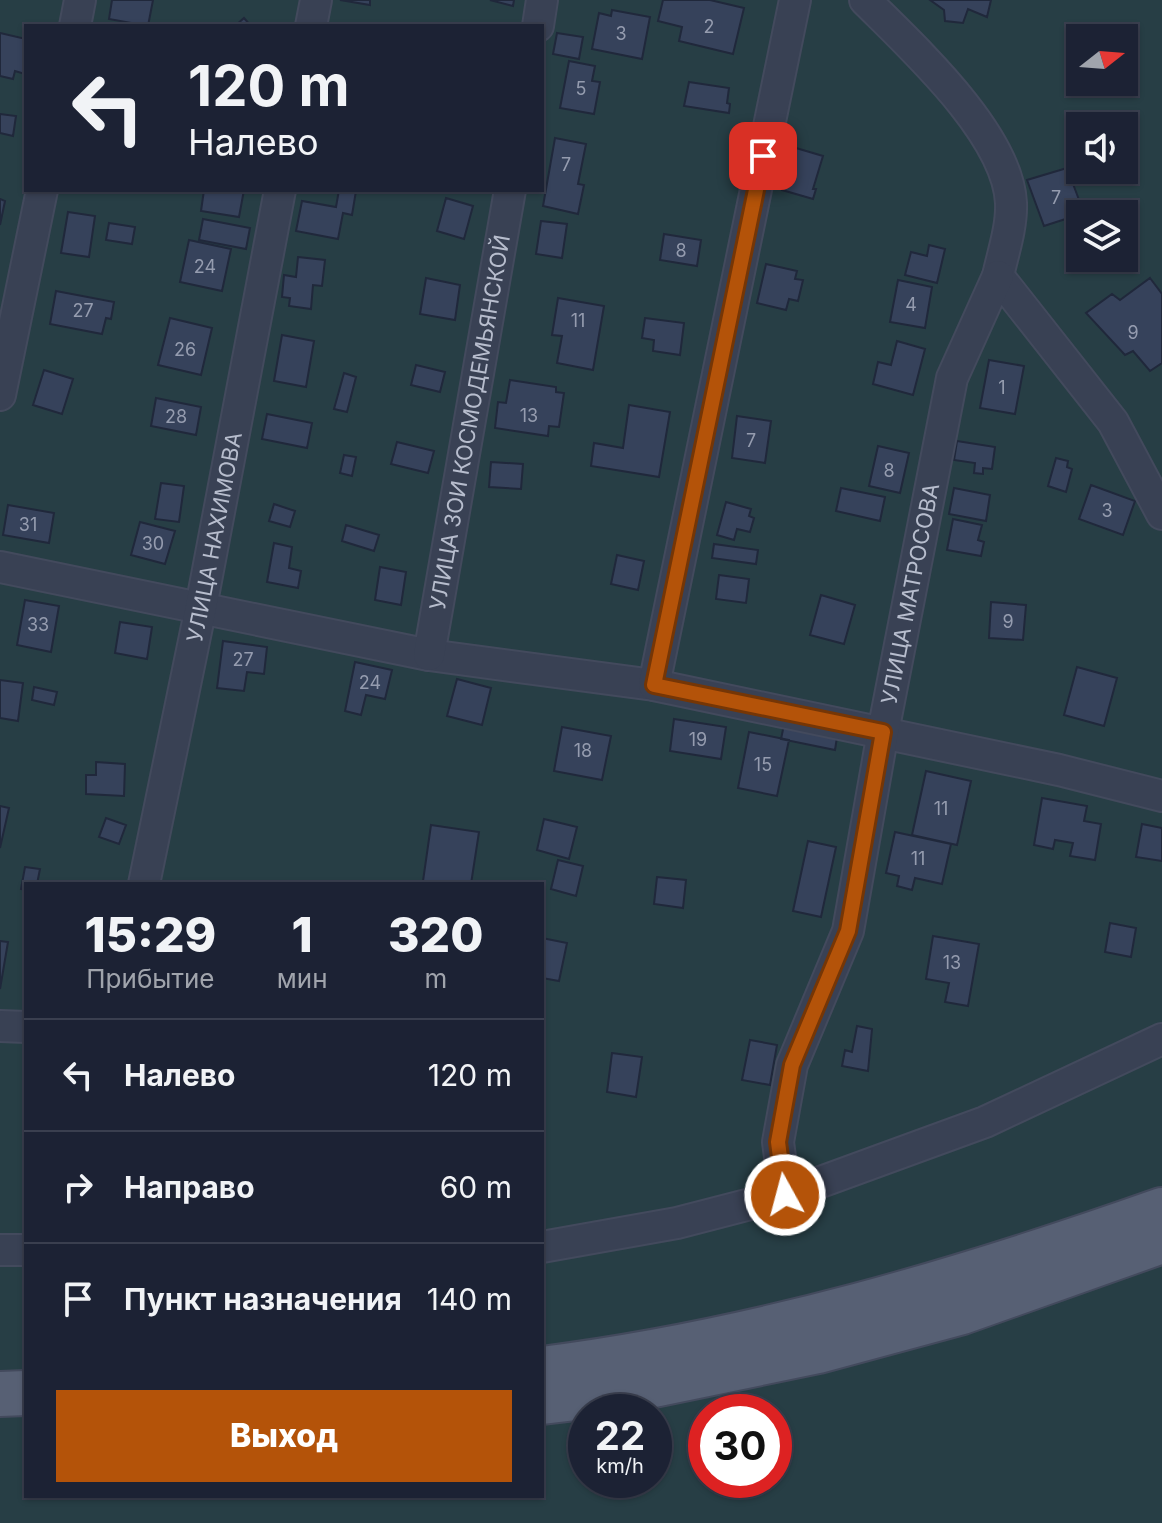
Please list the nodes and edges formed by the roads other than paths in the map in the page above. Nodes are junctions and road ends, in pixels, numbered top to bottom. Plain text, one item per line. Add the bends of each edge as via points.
1 (80, 0) edge
2 (316, 0) edge
3 (542, 0) edge
4 (795, 0) edge
5 (865, 0) edge
6 (75, 24) edge
7 (311, 24) edge
8 (538, 24) edge
9 (42, 192) edge
10 (280, 192) edge
11 (510, 192) edge
12 (998, 276) junction
13 (0, 395) edge
14 (1162, 514) edge
15 (0, 567) edge
16 (201, 607) junction
17 (429, 655) junction
18 (654, 685) junction
19 (883, 732) junction
20 (1162, 796) edge
21 (144, 882) edge
22 (0, 1026) edge
23 (24, 1027) edge
24 (1162, 1039) edge
25 (785, 1195) junction
26 (1162, 1210) edge
27 (1162, 1241) edge
28 (544, 1247) edge
29 (0, 1250) edge
30 (24, 1250) edge
31 (544, 1369) edge
32 (24, 1393) edge
33 (0, 1394) edge
34 (544, 1402) edge
35 (0, 1424) edge
36 (24, 1424) edge

1 - 6 street
2 - 7 street
3 - 8 street
4 - 18 street
5 - 12 street, УЛИЦА МАТРОСОВА via 928,63 980,127 1003,166 1011,203
9 - 13 street
10 - 16 street, УЛИЦА НАХИМОВА
11 - 17 street, УЛИЦА ЗОИ КОСМОДЕМЬЯНСКОЙ
12 - 14 street via 1113,422
12 - 19 street, УЛИЦА МАТРОСОВА via 952,378
15 - 16 street
16 - 17 street
16 - 21 street, УЛИЦА НАХИМОВА
17 - 18 street
18 - 19 street
19 - 20 street
19 - 25 street, УЛИЦА МАТРОСОВА via 848,931 792,1065 778,1142
22 - 23 street
24 - 25 street via 985,1122
25 - 28 street via 677,1223
26 - 31 main road via 950,1281 811,1319
27 - 34 main road via 962,1312 818,1351 610,1394
29 - 30 street
32 - 33 main road
35 - 36 main road

